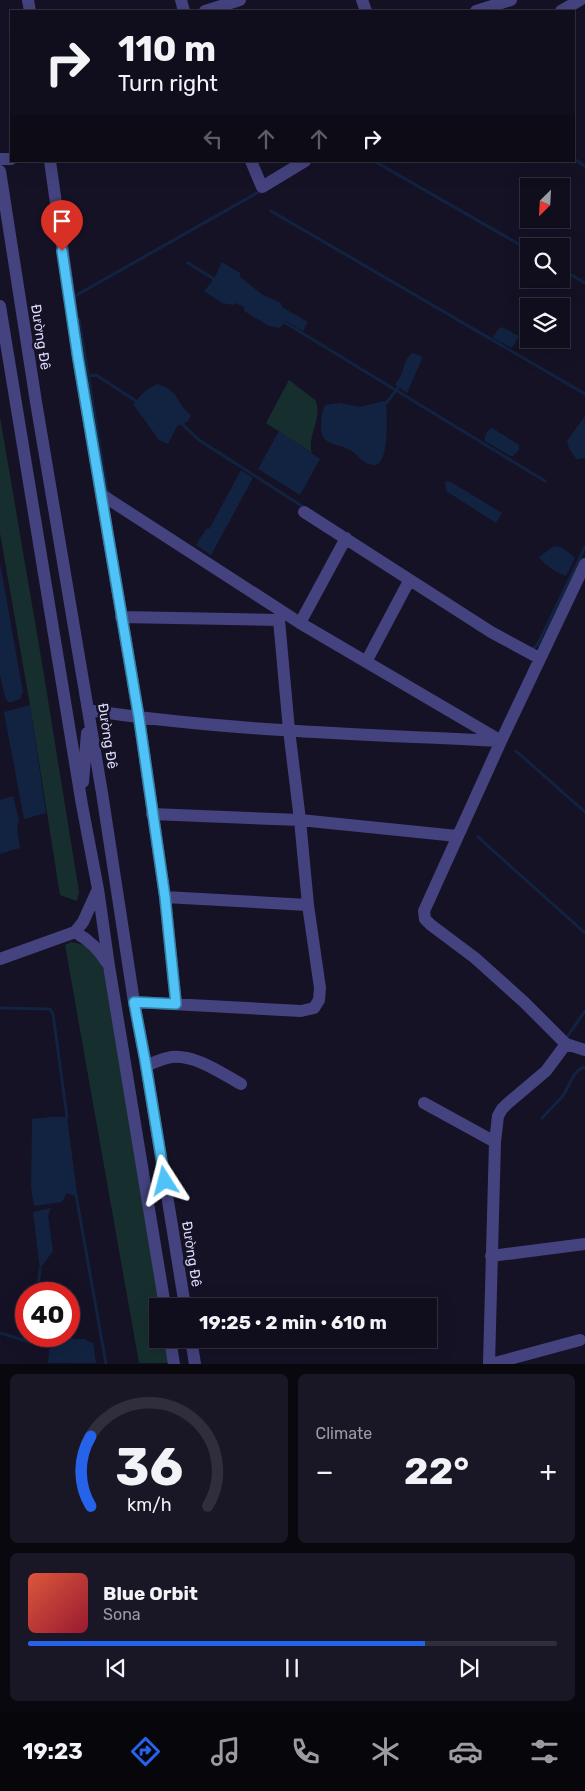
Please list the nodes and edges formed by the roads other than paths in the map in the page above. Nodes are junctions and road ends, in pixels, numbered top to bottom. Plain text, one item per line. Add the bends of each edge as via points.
1 (240, 0) edge
2 (511, 0) edge
3 (580, 0) edge
4 (208, 10) edge
5 (479, 10) edge
6 (563, 10) edge
7 (50, 162) edge
8 (251, 162) edge
9 (304, 162) edge
10 (0, 171) edge
11 (0, 306) edge
12 (102, 495) junction
13 (304, 512) dead end
14 (346, 538) junction
15 (585, 564) edge
16 (410, 580) junction
17 (282, 616) junction
18 (122, 617) junction
19 (300, 623) junction
20 (539, 658) junction
21 (366, 662) junction
22 (88, 710) junction
23 (139, 718) junction
24 (289, 730) junction
25 (500, 741) junction
26 (82, 805) junction
27 (152, 814) junction
28 (300, 820) junction
29 (457, 836) junction
30 (98, 889) junction
31 (165, 897) junction
32 (308, 905) junction
33 (75, 932) junction
34 (0, 959) edge
35 (109, 966) junction
36 (134, 1002) junction
37 (176, 1004) junction
38 (566, 1044) junction
39 (585, 1050) edge
40 (146, 1066) junction
41 (241, 1084) dead end
42 (424, 1103) dead end
43 (495, 1142) junction
44 (585, 1244) edge
45 (492, 1256) junction
46 (164, 1298) edge
47 (185, 1298) edge
48 (580, 1340) dead end
49 (171, 1348) edge
50 (192, 1348) edge
51 (174, 1364) edge
52 (195, 1364) edge
53 (490, 1364) edge

1 - 4 street
2 - 5 street
3 - 6 street
7 - 12 street via 75,339
8 - 9 street via 262,187
10 - 22 street, Đường Đê
11 - 26 street
12 - 17 street
12 - 18 street
13 - 14 street
14 - 16 street
14 - 19 street
15 - 20 street
16 - 20 street via 491,632
16 - 21 street
17 - 18 street
17 - 19 street
17 - 24 street
18 - 23 street
19 - 21 street
20 - 25 street
21 - 25 street
22 - 23 street
22 - 26 street
22 - 36 street, Đường Đê
23 - 24 street
23 - 27 street
24 - 25 street
24 - 28 street
25 - 29 street
26 - 30 street
27 - 28 street
27 - 31 street
28 - 29 street
28 - 32 street
29 - 38 street via 427,903 425,918 475,958
30 - 33 street
30 - 35 street
31 - 32 street
31 - 37 street
32 - 37 street via 320,988 314,1008 301,1011
33 - 34 street
33 - 35 street via 88,940
35 - 46 street
36 - 37 street
36 - 40 street, Đường Đê
38 - 39 street
38 - 43 street via 546,1070 502,1109
40 - 41 street via 168,1058 188,1059
40 - 47 street, Đường Đê
42 - 43 street
43 - 45 street
44 - 45 street
45 - 53 street
48 - 53 street
49 - 51 street
50 - 52 street

